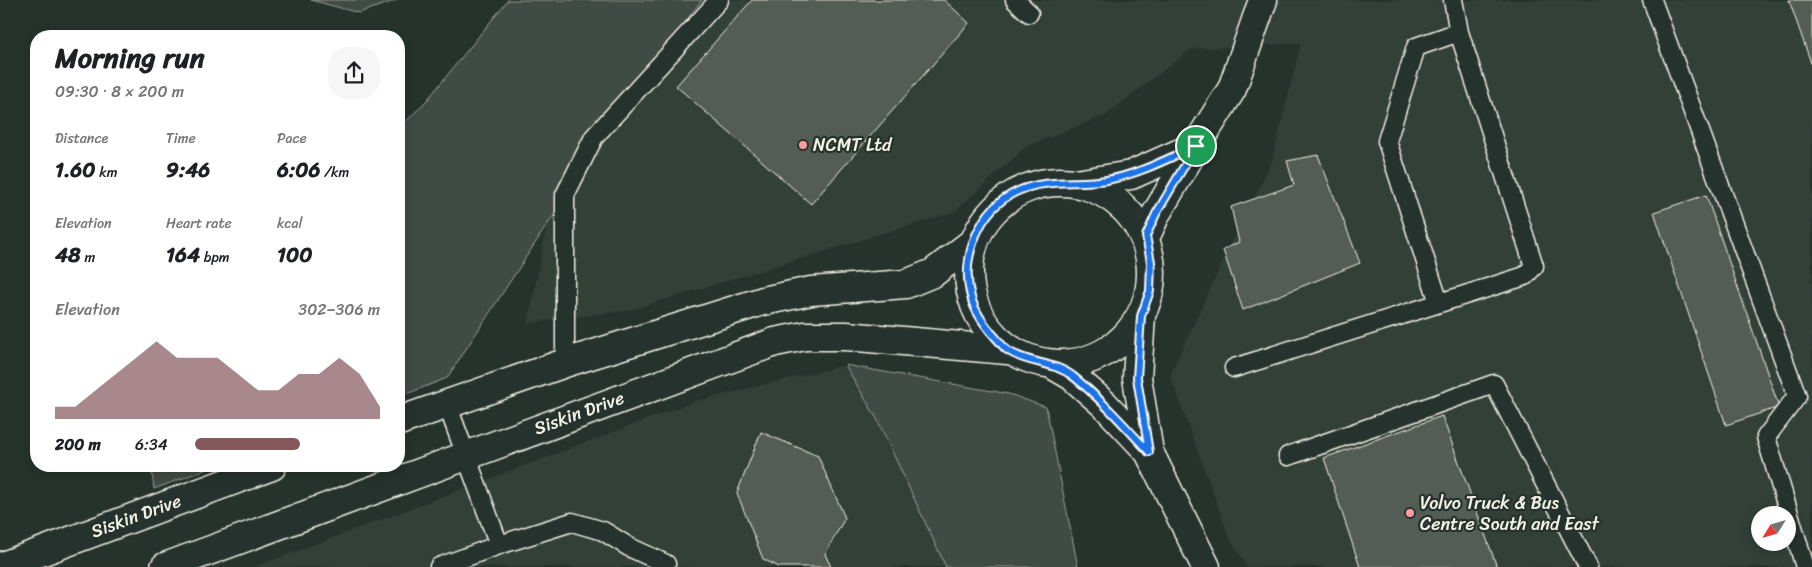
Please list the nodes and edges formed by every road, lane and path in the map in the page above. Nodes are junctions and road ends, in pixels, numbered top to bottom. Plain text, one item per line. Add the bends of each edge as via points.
1 (719, 0) edge
2 (1015, 0) edge
3 (1263, 0) edge
4 (1453, 0) edge
5 (1652, 0) edge
6 (1029, 13) dead end
7 (1459, 32) junction
8 (1196, 146) junction
9 (1082, 183) junction
10 (1146, 236) junction
11 (972, 243) junction
12 (1439, 303) junction
13 (1141, 316) junction
14 (1007, 350) junction
15 (565, 363) junction
16 (1053, 365) junction
17 (1234, 368) dead end
18 (447, 404) junction
19 (405, 418) edge
20 (1149, 452) junction
21 (466, 455) junction
22 (1288, 456) dead end
23 (256, 472) edge
24 (499, 545) junction
25 (666, 564) dead end
26 (0, 567) edge
27 (164, 567) edge
28 (439, 567) edge
29 (1206, 567) edge
30 (1588, 567) edge
31 (1805, 567) edge

1 - 15 lane via 594,137 565,194
2 - 6 lane
3 - 8 street via 1232,89
4 - 7 lane
5 - 31 lane via 1797,396 1766,437
7 - 12 lane via 1416,47 1388,141
7 - 12 lane via 1534,266 1525,276
8 - 9 street via 1131,175
8 - 10 street
9 - 10 street via 1118,201
9 - 11 street via 1053,182 1017,192 1000,202 985,219
10 - 13 street via 1151,262 1150,291
11 - 14 street via 968,268 971,297 985,326
11 - 15 street via 933,273 906,284 811,291 763,301
12 - 17 lane
13 - 16 street via 1125,338 1102,354 1079,362
13 - 20 street via 1137,378
14 - 16 street
14 - 21 street, Siskin Drive via 846,336 805,336 775,342
15 - 18 street
16 - 20 street via 1072,376 1106,405
18 - 19 street
18 - 21 lane
20 - 29 street
21 - 24 lane
21 - 27 street, Siskin Drive
22 - 30 lane via 1494,384
23 - 26 street, Siskin Drive
24 - 25 lane via 572,522 603,532
24 - 28 lane

